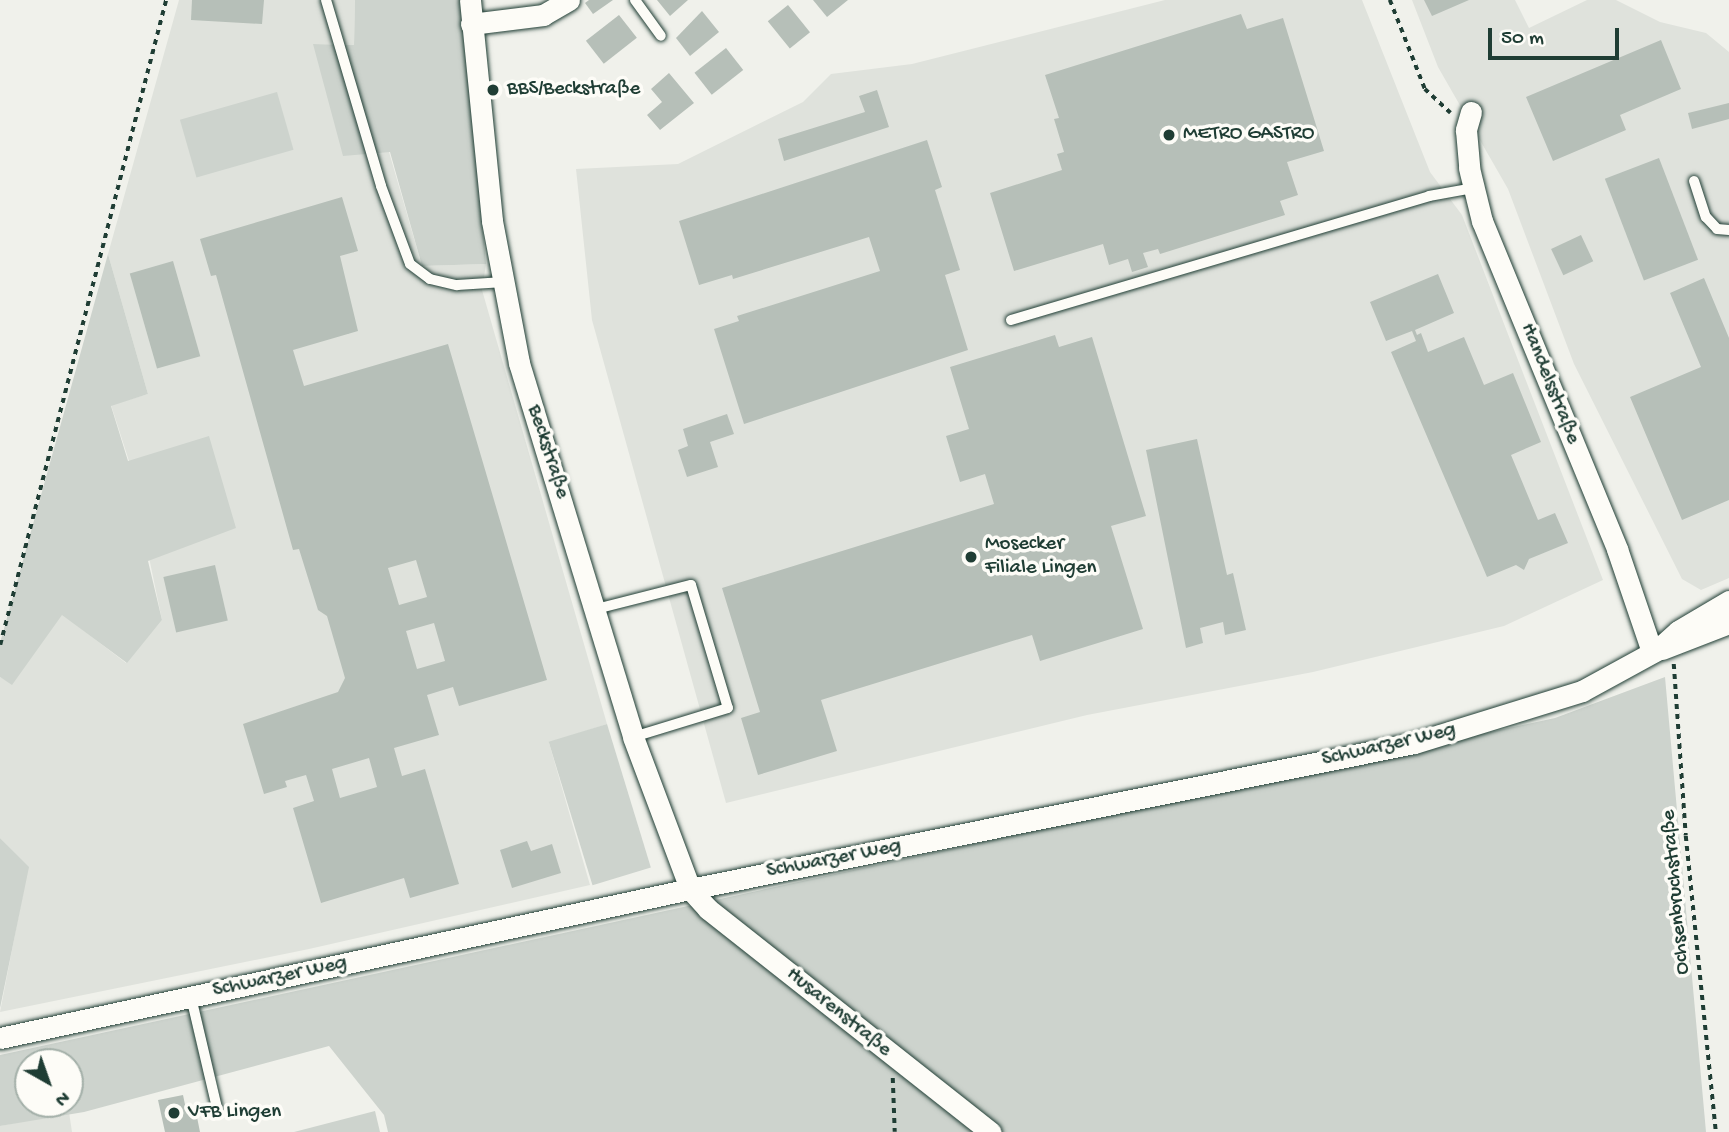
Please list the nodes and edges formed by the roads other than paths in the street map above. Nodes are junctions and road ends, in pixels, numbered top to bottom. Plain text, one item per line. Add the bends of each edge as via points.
1 (326, 0) edge
2 (470, 0) edge
3 (569, 0) edge
4 (635, 0) edge
5 (471, 24) junction
6 (661, 36) dead end
7 (1469, 121) road end
8 (1694, 181) dead end
9 (1474, 188) junction
10 (1729, 230) edge
11 (504, 282) junction
12 (1011, 320) dead end
13 (1729, 601) edge
14 (596, 609) junction
15 (1729, 623) edge
16 (1660, 650) junction
17 (633, 737) junction
18 (690, 889) junction
19 (191, 997) junction
20 (0, 1038) edge
21 (216, 1108) dead end
22 (990, 1132) edge

1 - 11 lane via 381,186 410,264 429,279 457,285
2 - 5 street, Beckstraße
3 - 5 street via 543,15
4 - 6 lane
5 - 11 street, Beckstraße via 482,147
7 - 9 street, Handelsstraße
8 - 10 lane via 1706,217 1717,229
9 - 12 lane via 1429,196
9 - 16 street, Handelsstraße via 1482,221
11 - 14 street, Beckstraße via 519,363
13 - 16 street, Schwarzer Weg via 1678,631
14 - 17 street, Beckstraße
14 - 17 lane via 691,585 728,708
15 - 16 street, Schwarzer Weg
16 - 18 street, Schwarzer Weg via 1582,691 1414,743
17 - 18 street, Beckstraße
18 - 19 street, Schwarzer Weg
18 - 22 street, Husarenstraße via 708,909
19 - 20 street, Schwarzer Weg
19 - 21 lane

